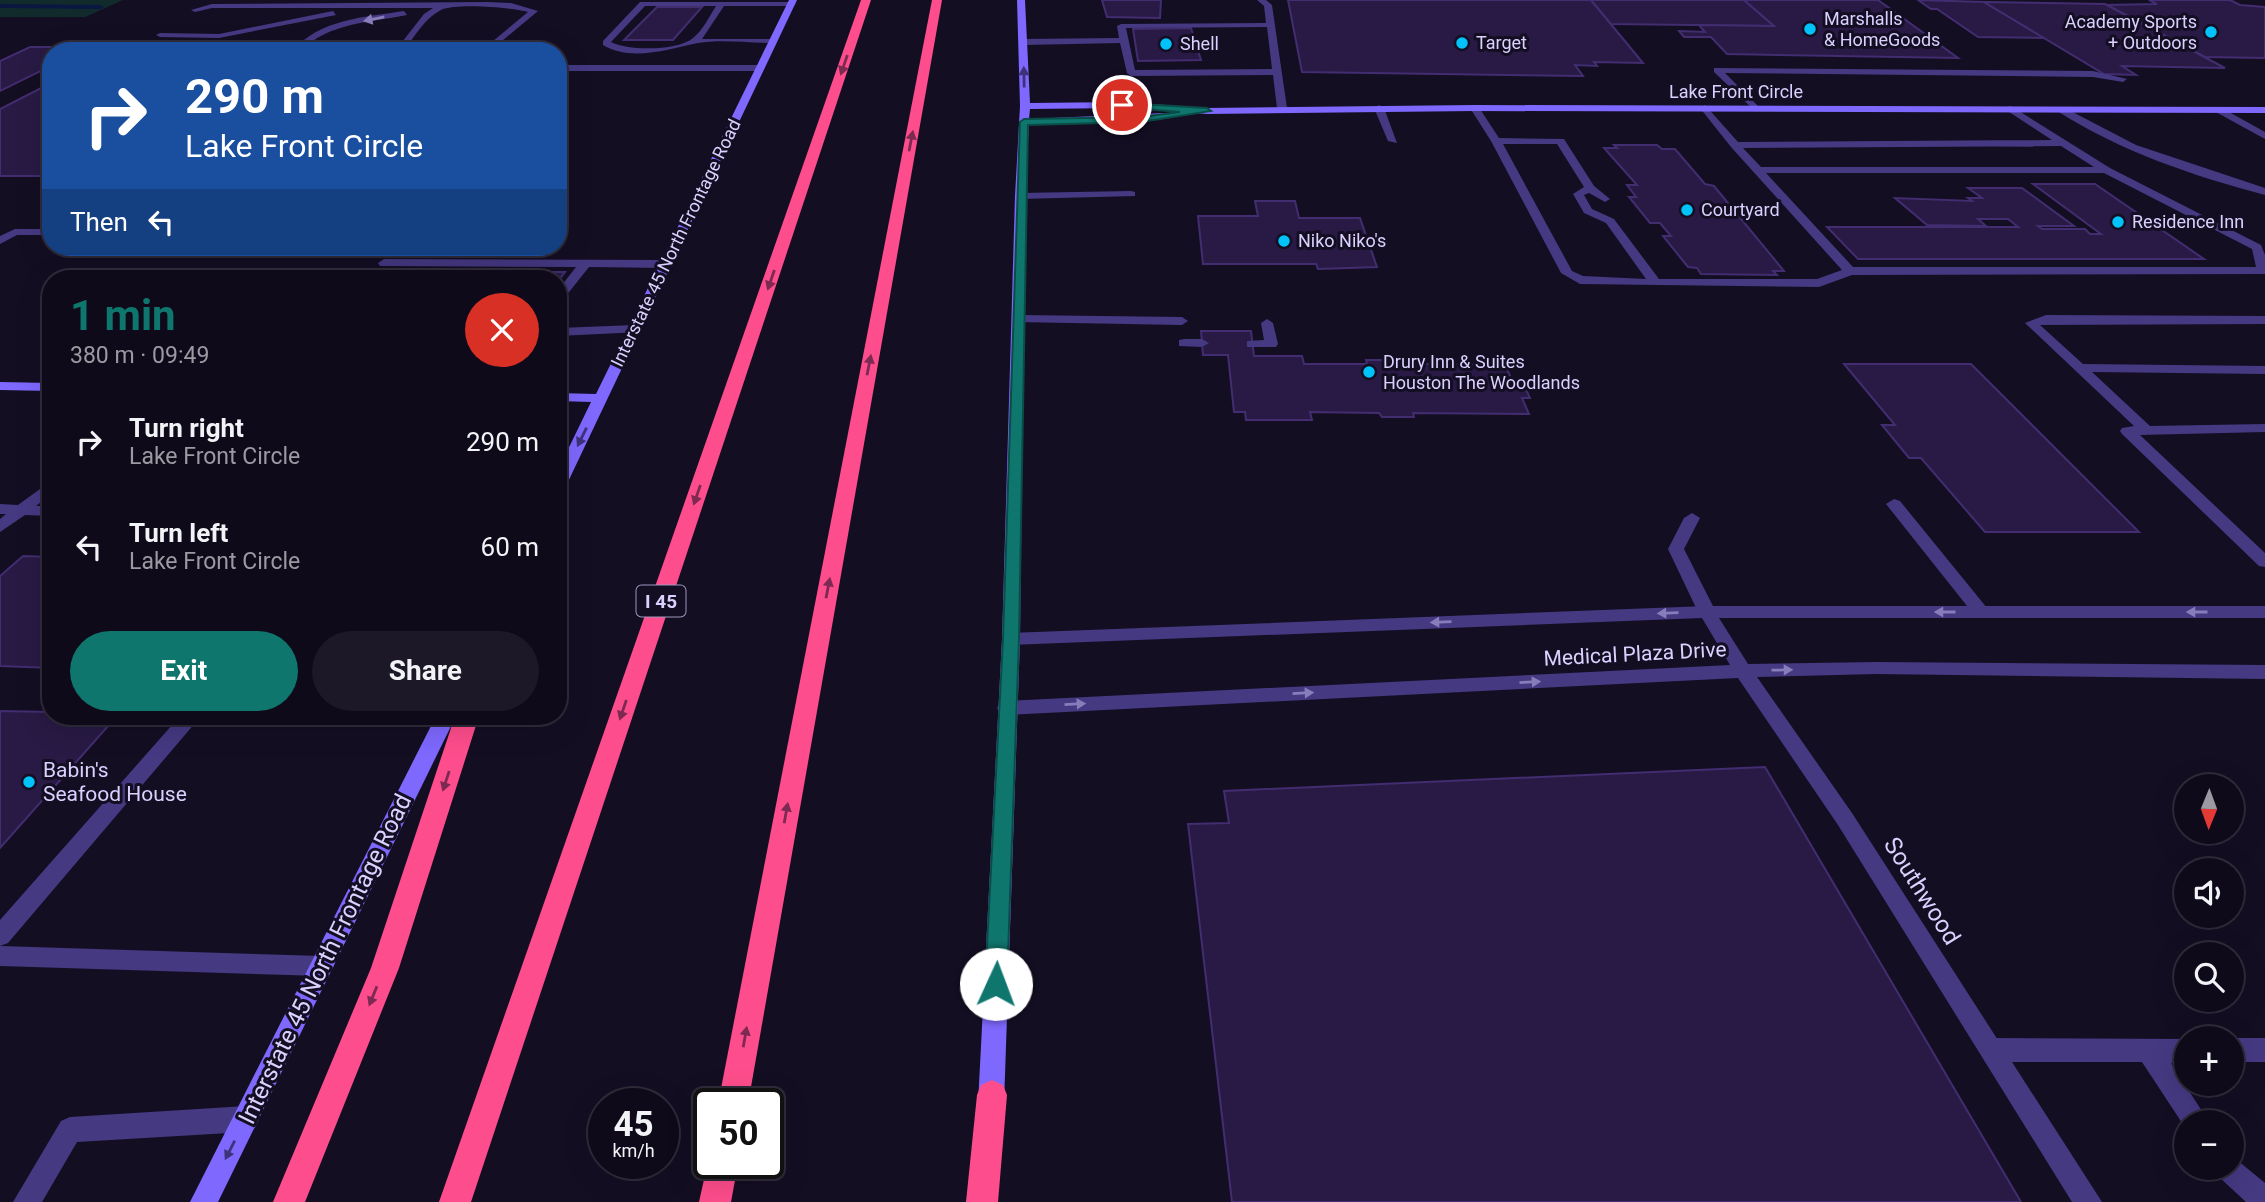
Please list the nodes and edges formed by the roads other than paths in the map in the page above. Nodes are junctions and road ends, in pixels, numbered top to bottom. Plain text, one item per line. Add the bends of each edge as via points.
1 (866, 0) edge
2 (937, 0) edge
3 (1021, 0) edge
4 (1261, 0) edge
5 (792, 2) edge
6 (722, 4) junction
7 (373, 5) junction
8 (441, 6) junction
9 (195, 10) dead end
10 (1270, 25) junction
11 (160, 35) dead end
12 (1124, 40) junction
13 (695, 41) junction
14 (774, 41) junction
15 (306, 42) edge
16 (406, 42) edge
17 (496, 42) edge
18 (1024, 42) junction
19 (567, 68) edge
20 (759, 72) junction
21 (1277, 72) junction
22 (567, 78) edge
23 (2123, 79) dead end
24 (1025, 106) junction
25 (1755, 107) junction
26 (1282, 108) junction
27 (1379, 108) junction
28 (1475, 108) junction
29 (1704, 108) junction
30 (2008, 108) junction
31 (2060, 108) junction
32 (2217, 110) junction
33 (2265, 110) edge
34 (1207, 111) junction
35 (1024, 122) junction
36 (2265, 135) edge
37 (1393, 141) dead end
38 (1496, 141) junction
39 (2064, 143) junction
40 (1735, 145) junction
41 (1758, 170) junction
42 (2106, 170) junction
43 (1590, 188) junction
44 (2265, 192) edge
45 (1131, 194) dead end
46 (1020, 196) junction
47 (1605, 199) dead end
48 (42, 232) edge
49 (0, 241) edge
50 (384, 263) dead end
51 (585, 264) junction
52 (666, 264) junction
53 (1850, 271) junction
54 (1655, 283) junction
55 (567, 287) edge
56 (1019, 319) junction
57 (2265, 320) edge
58 (1182, 321) dead end
59 (1267, 323) dead end
60 (635, 329) junction
61 (567, 332) edge
62 (1184, 343) dead end
63 (1202, 343) dead end
64 (1252, 344) dead end
65 (2080, 368) junction
66 (2265, 370) edge
67 (0, 386) edge
68 (42, 387) edge
69 (567, 397) edge
70 (601, 398) junction
71 (2265, 428) edge
72 (2145, 429) junction
73 (567, 468) edge
74 (42, 493) edge
75 (1894, 505) dead end
76 (0, 509) edge
77 (22, 510) junction
78 (42, 511) edge
79 (1692, 518) dead end
80 (0, 527) edge
81 (2265, 562) edge
82 (1707, 612) junction
83 (1981, 612) junction
84 (2265, 612) edge
85 (1011, 639) junction
86 (1743, 671) junction
87 (2265, 672) edge
88 (1007, 708) junction
89 (183, 725) edge
90 (442, 725) edge
91 (464, 725) edge
92 (0, 936) edge
93 (0, 956) edge
94 (322, 966) junction
95 (1992, 1050) junction
96 (2265, 1050) edge
97 (2174, 1051) edge
98 (2244, 1051) edge
99 (2149, 1052) junction
100 (736, 1088) edge
101 (992, 1094) junction
102 (2188, 1110) edge
103 (246, 1119) junction
104 (719, 1179) edge
105 (2240, 1180) edge
106 (2265, 1199) edge
107 (27, 1202) edge
108 (204, 1202) edge
109 (289, 1202) edge
110 (455, 1202) edge
111 (715, 1202) edge
112 (982, 1202) edge
113 (987, 1202) edge
114 (2088, 1202) edge

1 -> 110 highway, I 45
100 -> 2 highway
3 - 18 main road
4 - 10 street via 1268,5
5 - 6 street
5 - 14 main road, Interstate 45 North Frontage Road
6 - 13 street
6 - 13 street via 643,4 606,43 618,49 673,49
7 - 8 street
7 - 9 street via 212,6
7 - 11 street via 219,36
8 -> 15 street via 351,23
8 - 16 street
8 - 17 street via 534,11
10 - 12 street via 1121,26
10 - 21 street
12 - 18 street
12 - 21 street via 1131,73
13 - 14 street
14 - 20 main road, Interstate 45 North Frontage Road
24 -> 18 main road
19 - 20 street
20 - 22 street
20 - 52 main road, Interstate 45 North Frontage Road
21 - 26 street
23 - 25 street via 2093,74 1717,70
24 - 34 main road, Lake Front Circle via 1122,105
24 - 35 main road
25 - 29 main road, Lake Front Circle
25 - 30 main road, Lake Front Circle
26 - 27 main road, Lake Front Circle
26 - 34 main road, Lake Front Circle
27 - 28 main road, Lake Front Circle
27 - 37 street
28 - 29 main road, Lake Front Circle
28 - 38 street
29 - 40 street
30 - 31 main road, Lake Front Circle
30 - 39 street
31 - 32 main road, Lake Front Circle
31 - 44 street via 2098,131
32 - 33 main road, Lake Front Circle
32 - 36 street
34 - 35 main road, Lake Front Circle via 1141,119
35 - 46 main road
38 - 43 street via 1560,141
38 - 54 street via 1567,272 1580,281
39 - 40 street
39 - 42 street
40 - 41 street
41 - 42 street
41 - 53 street
42 - 53 street via 2257,247 2263,271
43 - 47 street
43 - 54 street via 1578,194 1588,211 1612,217
45 - 46 street
46 - 56 main road
48 - 49 street via 15,232
50 - 51 street
51 - 52 street
51 - 55 street
52 - 60 main road, Interstate 45 North Frontage Road
53 - 54 street via 1819,283
56 - 58 street
56 - 85 main road
57 - 65 street via 2046,319 2031,323
59 - 64 street via 1270,344
60 - 61 street
60 - 70 main road, Interstate 45 North Frontage Road
62 - 63 street
65 - 66 street
65 - 72 street
67 - 68 main road
69 - 70 main road
70 -> 73 main road, Interstate 45 North Frontage Road
71 - 72 street
72 - 81 street via 2127,431
74 - 77 street
75 - 83 street
76 - 77 street
77 - 78 street
77 - 80 street
79 - 82 street, Southwood via 1676,549
83 -> 82 street, Medical Plaza Drive
82 -> 85 street, Medical Plaza Drive
82 - 86 street, Southwood
84 -> 83 street, Medical Plaza Drive
85 - 88 main road
86 -> 87 street, Medical Plaza Drive
88 -> 86 street, Medical Plaza Drive
86 - 95 street, Southwood via 1845,819
88 - 101 main road
89 - 92 street
90 - 94 main road, Interstate 45 North Frontage Road
91 -> 109 highway via 385,968
93 - 94 street
94 - 103 main road, Interstate 45 North Frontage Road
95 - 99 street
95 - 114 street, Southwood
96 - 98 street
97 - 99 street
99 - 102 street
101 - 112 highway
101 - 113 main road
103 - 107 street via 70,1130
103 -> 108 main road, Interstate 45 North Frontage Road
104 - 111 highway
105 - 106 street

